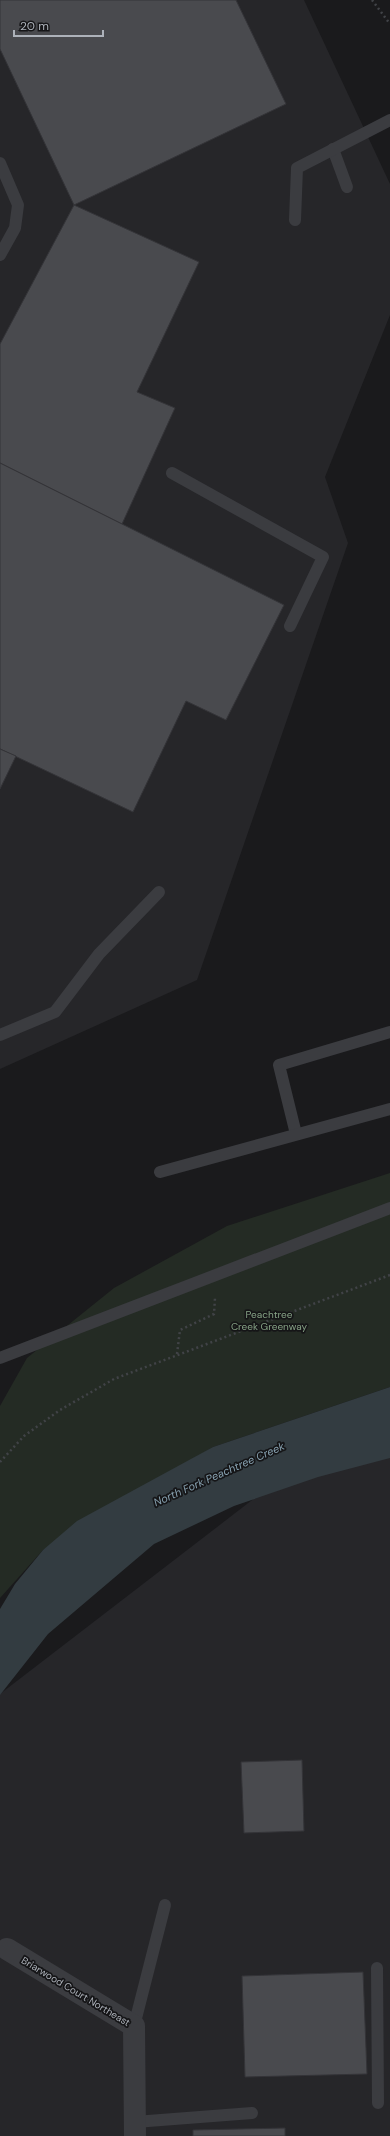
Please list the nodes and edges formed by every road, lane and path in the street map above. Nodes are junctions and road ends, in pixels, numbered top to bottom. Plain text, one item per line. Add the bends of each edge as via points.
1 (372, 0) edge
2 (390, 24) edge
3 (390, 120) edge
4 (333, 149) junction
5 (0, 163) edge
6 (347, 187) dead end
7 (295, 220) dead end
8 (0, 255) edge
9 (172, 473) dead end
10 (290, 626) dead end
11 (159, 892) dead end
12 (390, 1032) edge
13 (0, 1035) edge
14 (390, 1109) edge
15 (296, 1134) junction
16 (160, 1172) dead end
17 (390, 1208) edge
18 (390, 1275) edge
19 (214, 1314) dead end
20 (177, 1354) junction
21 (0, 1358) edge
22 (0, 1462) edge
23 (165, 1905) dead end
24 (7, 1950) dead end
25 (377, 1968) dead end
26 (134, 2026) junction
27 (378, 2103) dead end
28 (252, 2113) dead end
29 (135, 2129) edge

1 - 2 path
3 - 4 lane
4 - 6 lane
4 - 7 lane via 297,168
5 - 8 lane via 18,205 15,228
9 - 10 lane via 323,557
11 - 13 lane via 99,954 55,1012
12 - 15 lane via 278,1065
14 - 15 lane
15 - 16 lane
17 - 21 lane
18 - 20 path
19 - 20 path via 180,1330
20 - 22 path via 114,1379 60,1410 24,1436
23 - 26 lane
24 - 26 street, Briarwood Court Northeast
25 - 27 lane
26 - 29 street, Briarwood Court Northeast
28 - 29 lane

